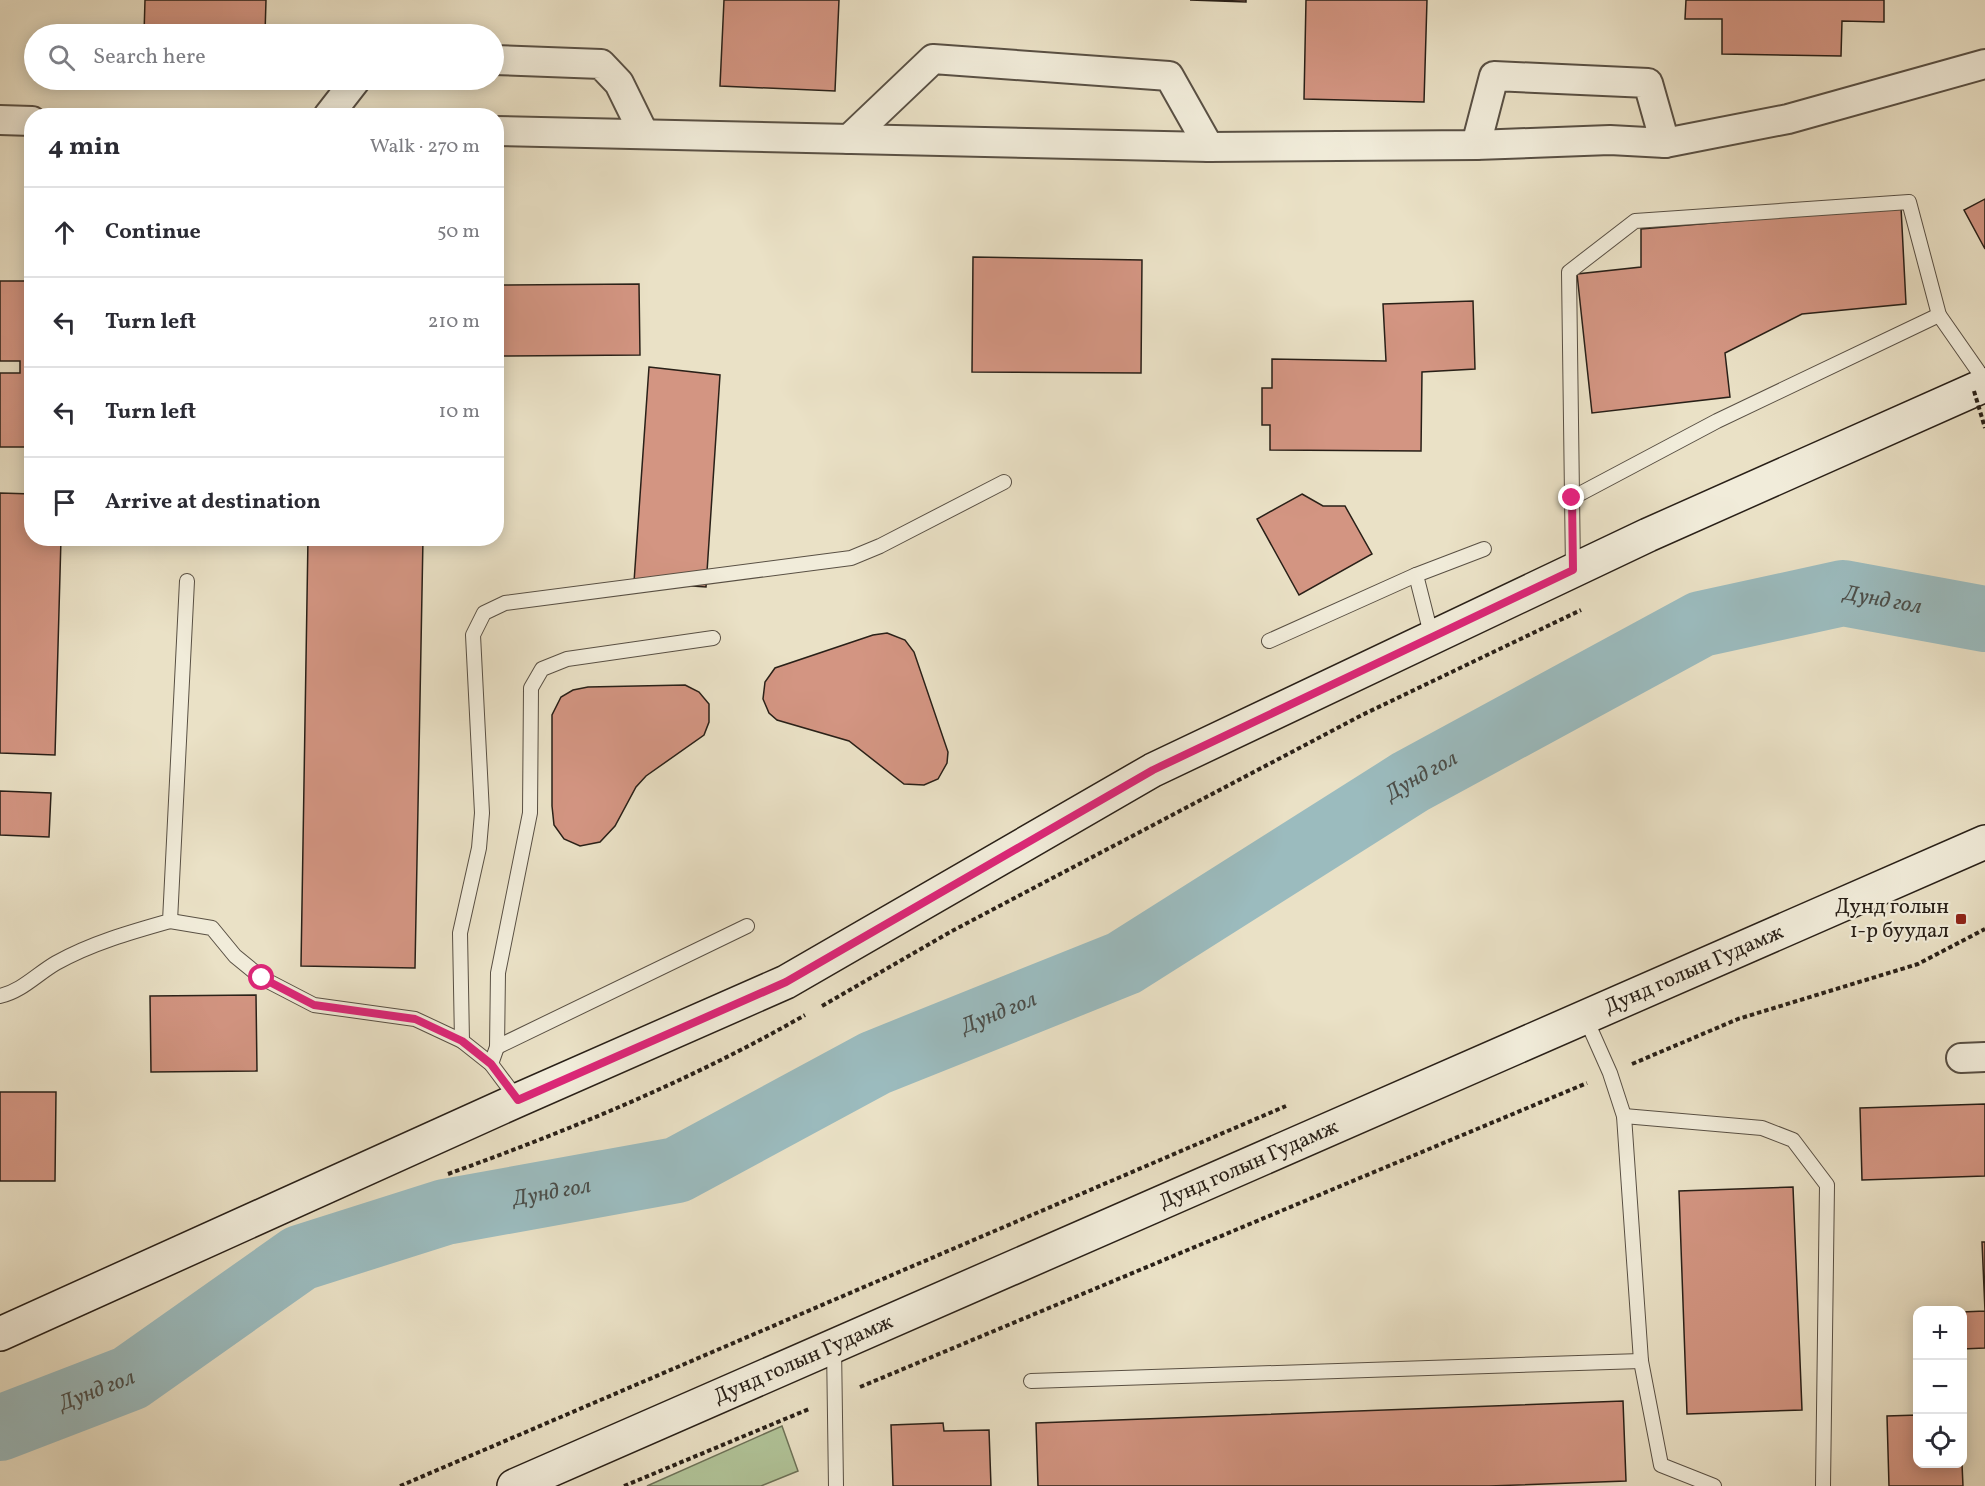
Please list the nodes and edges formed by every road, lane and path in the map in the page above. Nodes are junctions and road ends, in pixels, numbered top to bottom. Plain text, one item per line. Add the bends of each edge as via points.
1 (504, 60) edge
2 (1985, 64) edge
3 (348, 90) edge
4 (334, 108) edge
5 (0, 120) edge
6 (24, 121) edge
7 (504, 131) edge
8 (644, 134) junction
9 (849, 139) junction
10 (1665, 143) junction
11 (1476, 145) junction
12 (1209, 147) junction
13 (1939, 315) junction
14 (1981, 386) edge
15 (1985, 428) edge
16 (1004, 482) dead end
17 (1572, 498) junction
18 (1484, 549) dead end
19 (1573, 570) junction
20 (1416, 575) junction
21 (187, 581) dead end
22 (713, 638) dead end
23 (1431, 638) junction
24 (1269, 641) dead end
25 (1985, 843) edge
26 (170, 921) junction
27 (747, 926) dead end
28 (1985, 929) edge
29 (0, 996) edge
30 (1586, 1019) junction
31 (462, 1041) junction
32 (497, 1047) junction
33 (491, 1064) junction
34 (1610, 1073) junction
35 (518, 1100) junction
36 (1290, 1104) dead end
37 (1624, 1116) junction
38 (0, 1334) edge
39 (834, 1344) junction
40 (1641, 1361) junction
41 (1031, 1381) dead end
42 (834, 1398) junction
43 (400, 1486) edge
44 (514, 1486) edge
45 (624, 1486) edge
46 (836, 1486) edge
47 (1714, 1486) edge
48 (1822, 1486) edge

1 - 8 street via 601,64 619,83
2 - 10 street via 1788,118
3 - 4 street
5 - 6 street
7 - 8 street
8 - 9 street
9 - 12 street
9 - 12 street via 933,59 1169,76
10 - 11 street via 1610,140
10 - 11 street via 1648,83 1494,76
11 - 12 street
13 - 14 lane
13 - 17 lane via 1717,422
13 - 17 lane via 1909,202 1635,221 1569,272
14 - 15 path, bridge
14 - 19 street
16 - 31 lane via 851,558 505,603 484,613 472,635 482,813 479,848 460,933
17 - 19 lane
18 - 20 lane
19 - 23 street
20 - 23 lane
20 - 24 lane
21 - 26 lane
22 - 32 lane via 567,659 542,669 531,687 530,813 498,973
23 - 35 street via 1153,770 786,982
25 - 30 street, Дунд голын Гудамж
26 - 29 lane via 87,948 13,993
26 - 31 lane via 212,928 235,956 262,978 314,1005 415,1019
27 - 32 lane
28 - 34 path via 1918,964 1737,1019
30 - 34 lane
30 - 39 street, Дунд голын Гудамж
31 - 33 lane
32 - 33 lane
33 - 35 lane
34 - 37 lane
34 - 42 path
35 - 38 street
36 - 43 path
37 - 40 lane
37 - 48 lane via 1762,1128 1793,1140 1827,1185
39 - 42 lane
39 - 44 street, Дунд голын Гудамж
40 - 41 lane
40 - 47 lane via 1661,1465
42 - 45 path
42 - 46 lane

